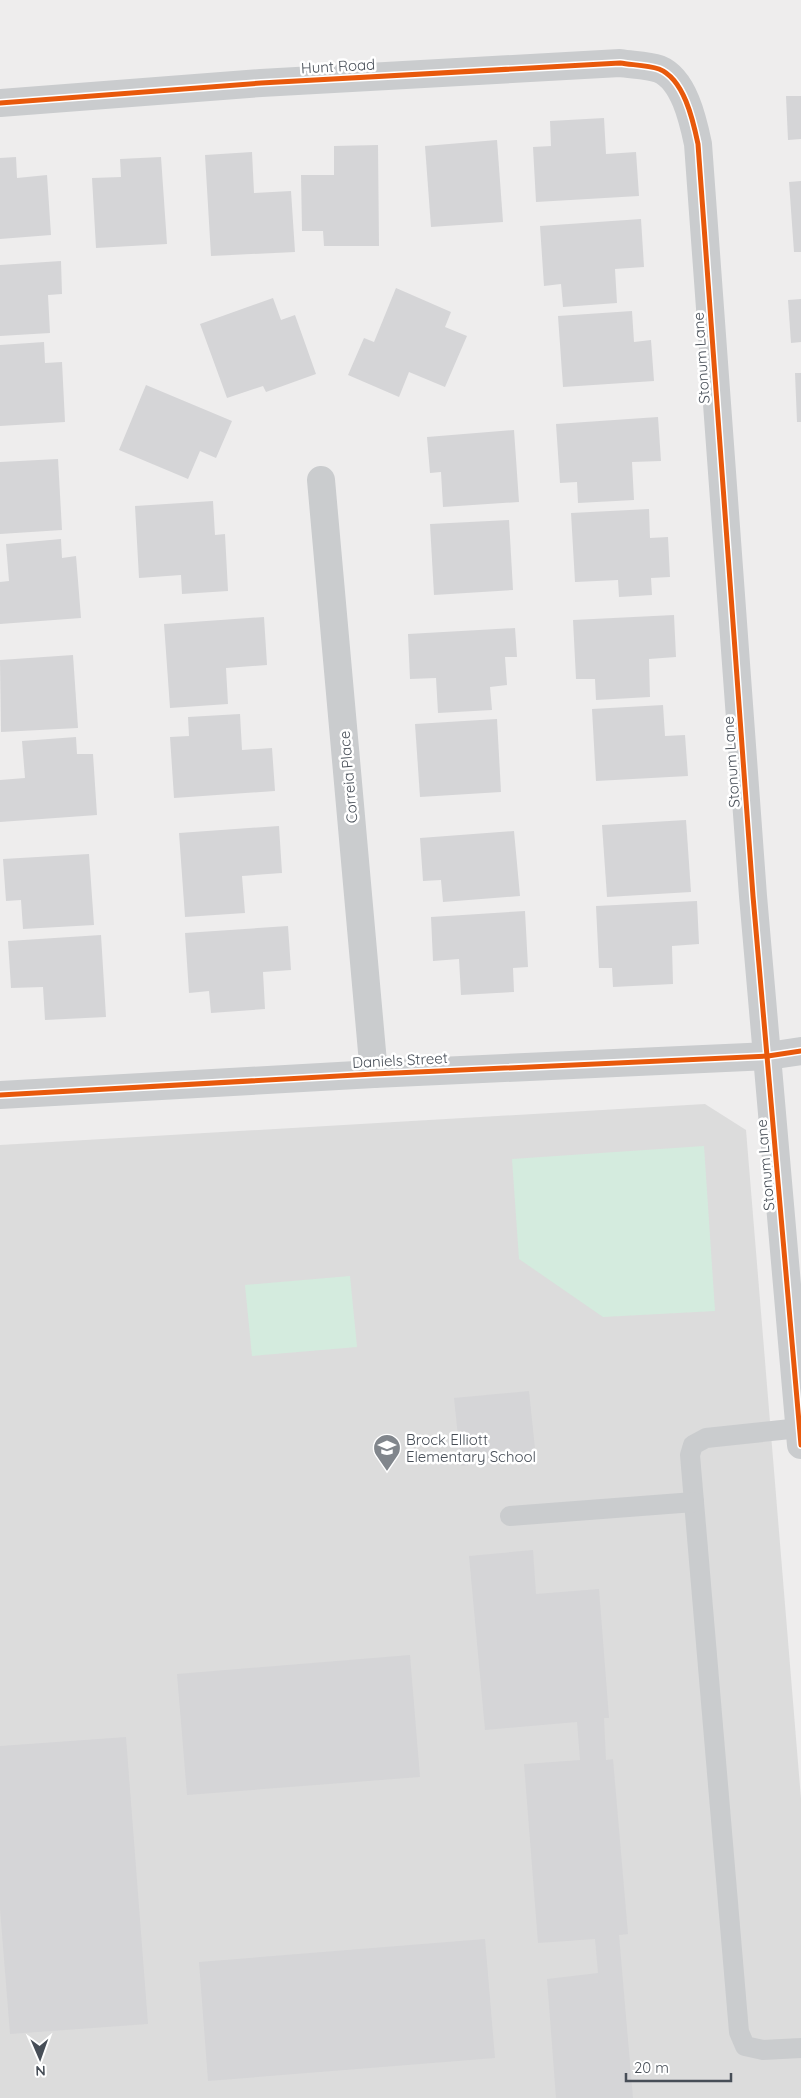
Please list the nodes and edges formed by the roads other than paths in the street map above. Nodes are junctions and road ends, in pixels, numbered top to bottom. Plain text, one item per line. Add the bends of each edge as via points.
1 (674, 80) joint
2 (0, 103) edge
3 (321, 480) dead end
4 (801, 1051) edge
5 (768, 1056) junction
6 (374, 1074) junction
7 (0, 1095) edge
8 (800, 1437) edge
9 (694, 1502) junction
10 (510, 1516) dead end
11 (801, 2048) edge

1 - 2 street, Hunt Road via 659,69 620,63 261,83
1 - 5 street, Stonum Lane via 692,115 698,144 753,896
3 - 6 street, Correia Place
4 - 5 street, Daniels Street
5 - 6 street, Daniels Street
5 - 8 street, Stonum Lane
6 - 7 street, Daniels Street
8 - 9 lane via 706,1438 693,1445 690,1455
9 - 10 lane
9 - 11 lane via 739,2032 745,2046 763,2050

